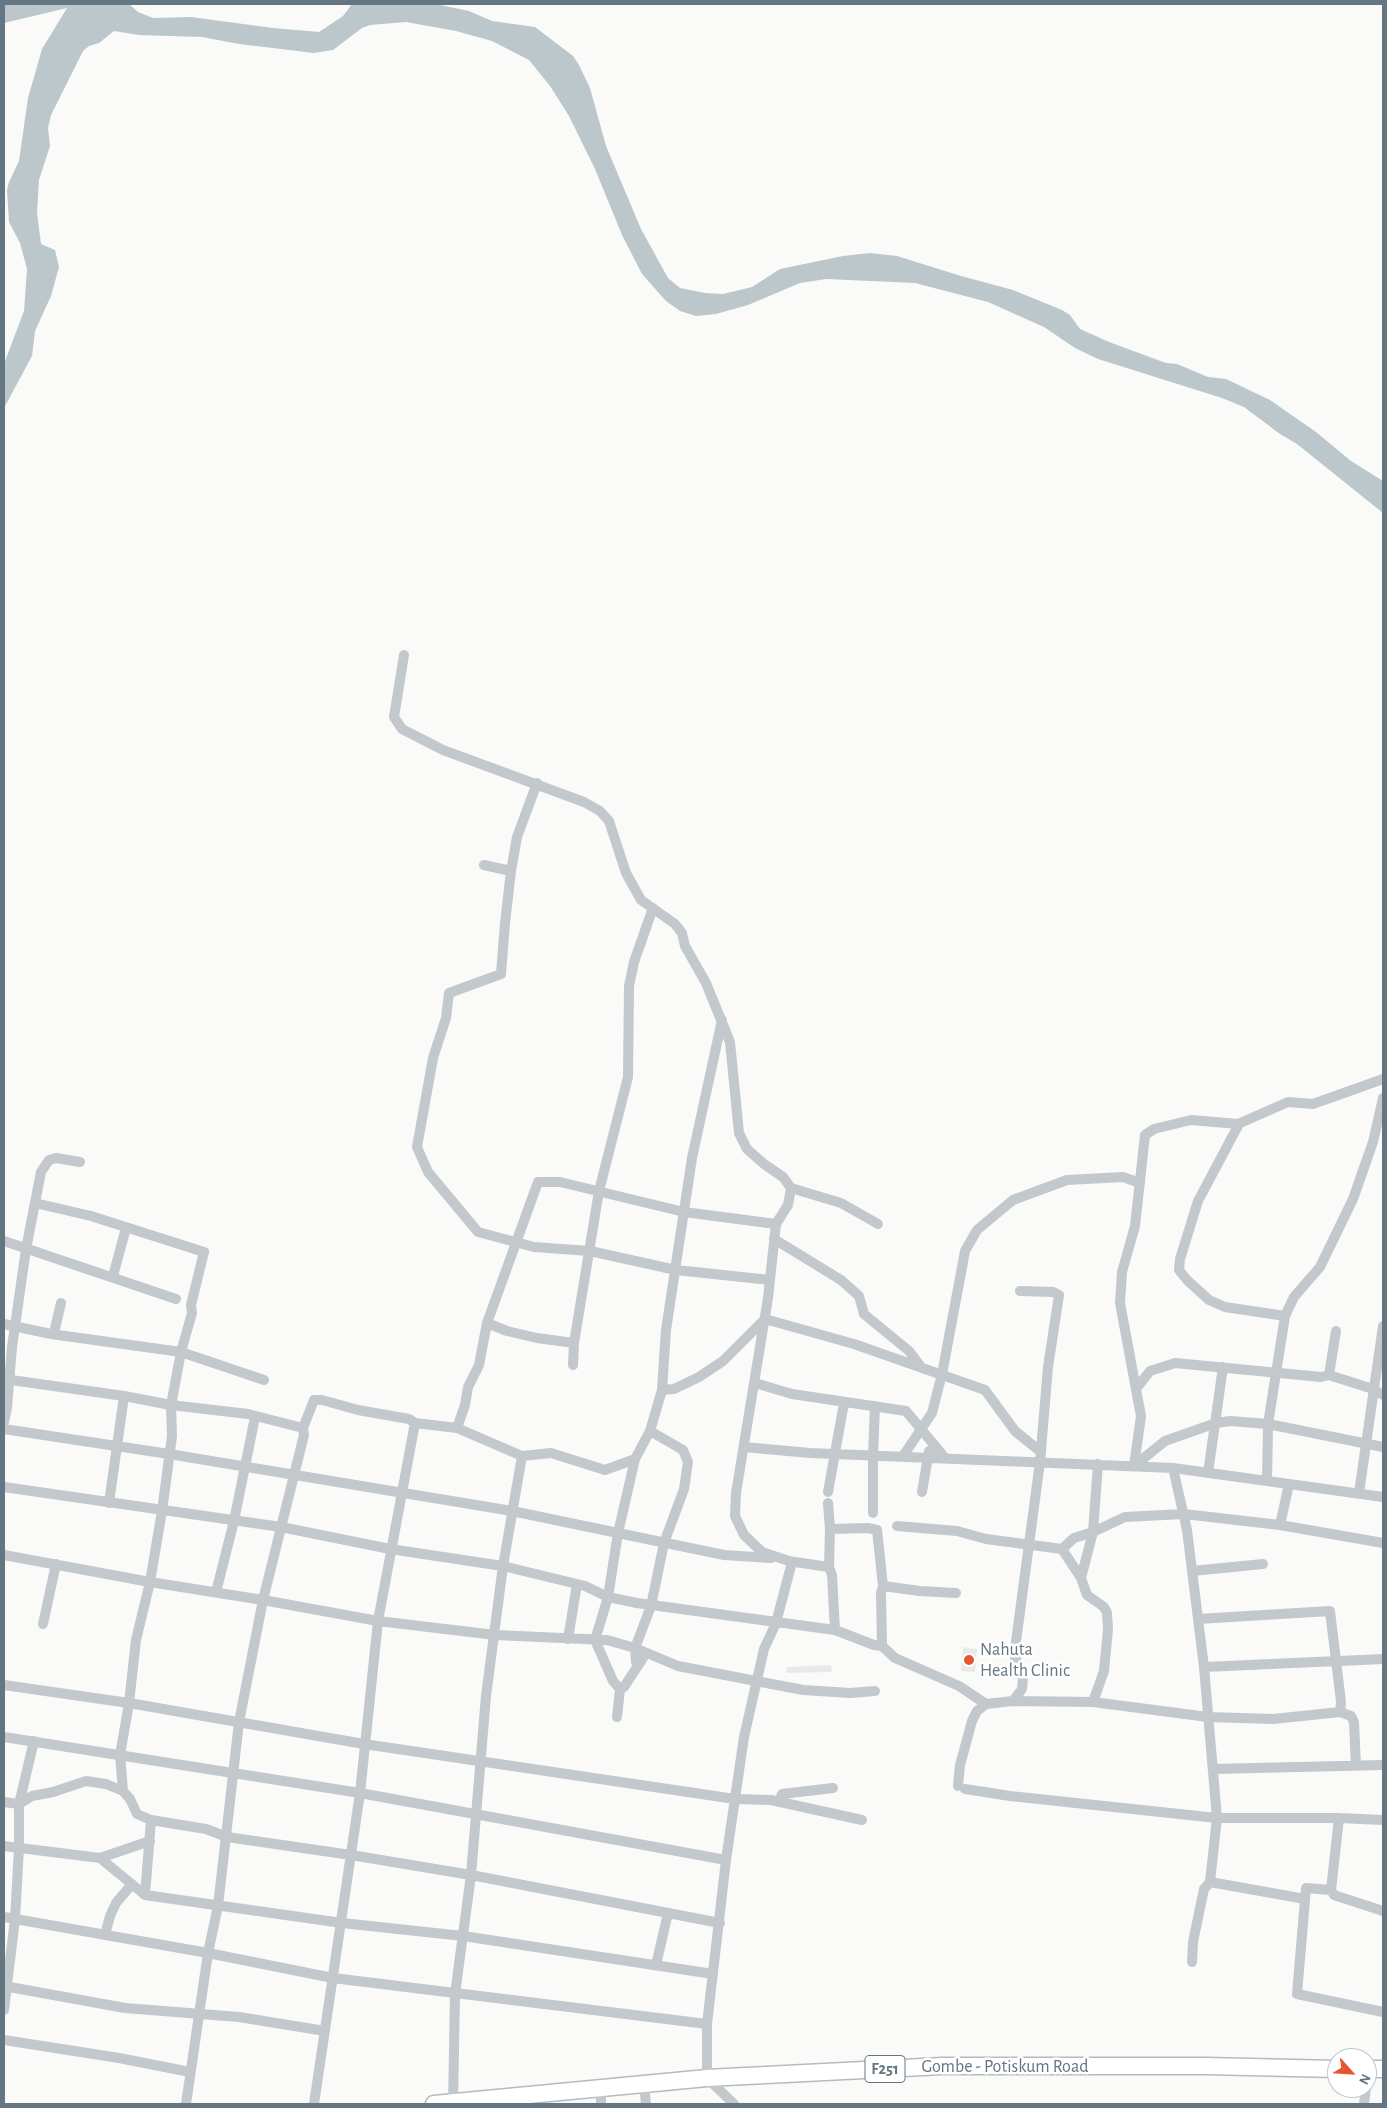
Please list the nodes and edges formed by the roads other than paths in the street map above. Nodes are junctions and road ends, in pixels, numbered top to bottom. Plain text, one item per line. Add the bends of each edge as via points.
1 (404, 655) dead end
2 (536, 784) junction
3 (484, 865) dead end
4 (511, 871) junction
5 (653, 908) junction
6 (722, 1020) junction
7 (1383, 1080) edge
8 (1383, 1098) edge
9 (1239, 1124) junction
10 (80, 1162) dead end
11 (1140, 1184) junction
12 (791, 1188) junction
13 (599, 1191) junction
14 (35, 1203) junction
15 (684, 1212) junction
16 (776, 1224) junction
17 (878, 1224) dead end
18 (126, 1228) junction
19 (774, 1239) junction
20 (4, 1241) edge
21 (515, 1242) junction
22 (26, 1249) junction
23 (590, 1251) junction
24 (676, 1270) junction
25 (113, 1276) junction
26 (770, 1280) junction
27 (1020, 1291) dead end
28 (176, 1299) dead end
29 (61, 1303) dead end
30 (1285, 1316) junction
31 (765, 1319) junction
32 (488, 1323) junction
33 (4, 1324) edge
34 (16, 1325) junction
35 (1383, 1326) edge
36 (1336, 1331) dead end
37 (54, 1333) junction
38 (1383, 1338) edge
39 (574, 1343) junction
40 (181, 1352) junction
41 (573, 1365) dead end
42 (922, 1367) junction
43 (1223, 1367) junction
44 (1276, 1372) junction
45 (942, 1374) junction
46 (1329, 1375) junction
47 (7, 1379) edge
48 (264, 1380) dead end
49 (755, 1383) junction
50 (1136, 1389) junction
51 (1373, 1389) junction
52 (662, 1390) junction
53 (1383, 1395) edge
54 (124, 1396) junction
55 (844, 1403) junction
56 (171, 1405) junction
57 (875, 1406) junction
58 (255, 1417) junction
59 (4, 1422) edge
60 (415, 1423) junction
61 (1216, 1423) junction
62 (1268, 1424) junction
63 (303, 1428) junction
64 (457, 1428) junction
65 (4, 1429) edge
66 (922, 1430) junction
67 (650, 1431) junction
68 (929, 1438) junction
69 (1364, 1444) junction
70 (118, 1447) junction
71 (744, 1447) junction
72 (1383, 1447) edge
73 (834, 1453) junction
74 (169, 1454) junction
75 (873, 1455) junction
76 (522, 1456) junction
77 (903, 1456) junction
78 (929, 1457) junction
79 (1040, 1457) junction
80 (946, 1458) junction
81 (635, 1459) junction
82 (1098, 1465) junction
83 (1134, 1466) junction
84 (246, 1467) junction
85 (1173, 1468) junction
86 (1208, 1473) junction
87 (294, 1474) junction
88 (1266, 1481) junction
89 (1289, 1484) junction
90 (4, 1487) edge
91 (922, 1492) dead end
92 (1358, 1493) junction
93 (400, 1494) junction
94 (1383, 1497) edge
95 (110, 1503) junction
96 (162, 1511) junction
97 (512, 1511) junction
98 (874, 1513) dead end
99 (1184, 1514) junction
100 (234, 1521) junction
101 (1280, 1525) junction
102 (897, 1526) dead end
103 (281, 1527) junction
104 (830, 1529) junction
105 (1093, 1532) junction
106 (618, 1533) junction
107 (664, 1543) junction
108 (1383, 1543) edge
109 (1029, 1546) junction
110 (390, 1549) junction
111 (1062, 1549) junction
112 (4, 1555) edge
113 (792, 1562) junction
114 (57, 1564) junction
115 (1262, 1564) dead end
116 (502, 1566) junction
117 (829, 1567) junction
118 (1192, 1570) junction
119 (1081, 1578) junction
120 (150, 1582) junction
121 (576, 1584) junction
122 (883, 1586) junction
123 (216, 1592) junction
124 (956, 1593) dead end
125 (608, 1597) junction
126 (263, 1600) junction
127 (651, 1606) junction
128 (1198, 1619) junction
129 (378, 1621) junction
130 (776, 1623) junction
131 (43, 1624) dead end
132 (835, 1630) junction
133 (495, 1635) junction
134 (568, 1639) junction
135 (595, 1640) junction
136 (882, 1646) junction
137 (635, 1648) junction
138 (646, 1653) junction
139 (1383, 1659) edge
140 (636, 1662) dead end
141 (1335, 1662) junction
142 (1204, 1667) junction
143 (756, 1682) junction
144 (4, 1685) edge
145 (620, 1689) junction
146 (875, 1691) dead end
147 (1013, 1701) junction
148 (129, 1702) junction
149 (1092, 1702) junction
150 (986, 1704) junction
151 (1340, 1712) junction
152 (1208, 1716) junction
153 (617, 1717) dead end
154 (239, 1722) junction
155 (4, 1737) edge
156 (34, 1742) junction
157 (364, 1744) junction
158 (120, 1755) junction
159 (482, 1760) junction
160 (1383, 1765) edge
161 (1356, 1766) junction
162 (1212, 1769) junction
163 (232, 1773) junction
164 (833, 1788) dead end
165 (123, 1791) junction
166 (360, 1794) junction
167 (734, 1799) junction
168 (4, 1802) edge
169 (779, 1802) junction
170 (19, 1804) junction
171 (475, 1815) junction
172 (1217, 1818) junction
173 (1339, 1818) junction
174 (151, 1820) junction
175 (862, 1820) dead end
176 (1383, 1820) edge
177 (226, 1837) junction
178 (150, 1841) junction
179 (4, 1846) edge
180 (20, 1848) junction
181 (351, 1855) junction
182 (100, 1858) junction
183 (726, 1860) junction
184 (471, 1875) junction
185 (1210, 1882) junction
186 (132, 1884) junction
187 (1331, 1890) junction
188 (145, 1895) junction
189 (1305, 1899) junction
190 (218, 1906) junction
191 (1383, 1911) edge
192 (668, 1913) junction
193 (4, 1918) edge
194 (14, 1919) junction
195 (342, 1923) junction
196 (720, 1923) junction
197 (105, 1935) junction
198 (463, 1936) junction
199 (208, 1953) junction
200 (1192, 1962) dead end
201 (656, 1965) junction
202 (713, 1974) junction
203 (333, 1978) junction
204 (5, 1987) edge
205 (455, 1994) junction
206 (4, 2010) edge
207 (1383, 2012) edge
208 (199, 2014) junction
209 (707, 2024) junction
210 (325, 2031) junction
211 (4, 2040) edge
212 (1327, 2069) edge
213 (190, 2072) junction
214 (707, 2078) junction
215 (644, 2084) junction
216 (601, 2093) edge
217 (532, 2099) edge
218 (453, 2103) edge
219 (186, 2104) edge
220 (314, 2104) edge
221 (434, 2104) edge
222 (646, 2104) edge
223 (734, 2104) edge

1 - 2 street via 394,717 402,729 443,750
2 - 4 street via 517,837
2 - 5 street via 600,811 608,821 626,873 641,900
3 - 4 street
4 - 21 street via 501,974 449,993 446,1018 433,1058 418,1148 428,1172 478,1232
5 - 6 street via 682,933 685,946
5 - 13 street via 634,962 630,986 628,1077
6 - 12 street via 730,1042 739,1133 747,1149 783,1177
6 - 15 street via 692,1158
7 - 9 street via 1313,1104 1288,1102
8 - 30 street via 1373,1142 1353,1199 1320,1267 1294,1297
9 - 11 street via 1191,1120 1154,1129 1145,1135
9 - 30 street via 1198,1202 1179,1270 1209,1300 1225,1307
10 - 14 street via 49,1160 40,1172
11 - 45 street via 1123,1177 1067,1180 1013,1200 977,1230 965,1251
11 - 50 street via 1135,1226 1122,1272 1120,1303
12 - 16 street via 788,1204
12 - 17 street via 841,1203
13 - 15 street
13 - 21 street via 560,1182 538,1182
13 - 23 street
14 - 18 street
14 - 22 street
15 - 16 street
15 - 24 street
16 - 19 street
18 - 25 street
18 - 40 street via 204,1252
19 - 26 street
19 - 42 street via 841,1280 859,1296 864,1314 909,1351
20 - 22 street
21 - 23 street via 534,1247
21 - 32 street
22 - 25 street
22 - 34 street
23 - 24 street
23 - 39 street
24 - 26 street
24 - 52 street via 666,1330
25 - 28 street
26 - 31 street
27 - 79 street via 1059,1295 1048,1367
29 - 37 street
30 - 44 street
31 - 42 street
31 - 49 street
31 - 52 street via 723,1361 674,1389
32 - 39 street via 537,1338
32 - 64 street via 479,1365 468,1387
33 - 34 street
34 - 37 street
34 - 47 street
35 - 38 street
36 - 46 street
37 - 40 street
38 - 51 street
39 - 41 street
40 - 48 street
40 - 56 street
42 - 45 street
43 - 44 street
43 - 50 street via 1175,1363 1150,1371
43 - 61 street
44 - 46 street
44 - 62 street
45 - 66 street via 932,1413
45 - 79 street via 985,1390 1015,1431
46 - 51 street
47 - 54 street
47 - 59 street
49 - 55 street via 792,1394
49 - 71 street
50 - 83 street via 1141,1416
51 - 53 street
51 - 69 street
52 - 67 street
54 - 56 street
54 - 70 street
55 - 57 street
55 - 73 street
56 - 58 street
56 - 74 street
57 - 66 street via 906,1411
57 - 75 street
58 - 63 street
58 - 84 street
60 - 63 street via 409,1419 314,1400
60 - 64 street
60 - 93 street
61 - 62 street
61 - 83 street via 1165,1441
61 - 86 street
62 - 69 street
62 - 88 street
63 - 87 street
64 - 76 street
65 - 70 street
66 - 68 street
66 - 77 street
67 - 81 street
67 - 107 street via 683,1450 688,1462 684,1490
68 - 78 street
68 - 80 street
69 - 72 street
69 - 92 street
70 - 74 street
70 - 95 street
71 - 73 street
71 - 113 street via 735,1516 744,1535 762,1552
73 - 75 street
73 - 104 street via 828,1497
74 - 84 street
74 - 96 street
75 - 77 street
75 - 98 street
76 - 81 street via 551,1453 605,1470
76 - 97 street
77 - 78 street
78 - 80 street
78 - 91 street
79 - 80 street
79 - 82 street
79 - 109 street
81 - 106 street
82 - 83 street
82 - 105 street
83 - 85 street
84 - 87 street
84 - 100 street
85 - 86 street
85 - 99 street
86 - 88 street
87 - 93 street
87 - 103 street
88 - 89 street
89 - 92 street
89 - 101 street
90 - 95 street
92 - 94 street
93 - 97 street
93 - 110 street
95 - 96 street
96 - 100 street
96 - 120 street
97 - 106 street
97 - 116 street
99 - 101 street
99 - 105 street via 1125,1517
99 - 118 street
100 - 103 street
100 - 123 street
101 - 108 street
102 - 109 street via 957,1531
103 - 110 street
103 - 126 street
104 - 117 street
104 - 122 street via 877,1530
105 - 111 street via 1074,1538
105 - 119 street
106 - 107 street
106 - 125 street
107 - 113 street via 724,1555
107 - 127 street
109 - 111 street
109 - 147 street via 1015,1649 1023,1678 1022,1689
110 - 116 street
110 - 129 street
111 - 119 street
112 - 114 street
113 - 117 street
113 - 130 street
114 - 120 street
114 - 131 street
115 - 118 street
116 - 121 street
116 - 133 street
117 - 132 street
118 - 128 street
119 - 149 street via 1088,1595 1107,1613 1104,1671
120 - 123 street
120 - 148 street via 136,1640
121 - 125 street
121 - 134 street
122 - 124 street
122 - 136 street
123 - 126 street
125 - 127 street
125 - 135 street
126 - 129 street
126 - 154 street
127 - 130 street
127 - 137 street
128 - 141 street via 1329,1610
128 - 142 street
129 - 133 street
129 - 157 street
130 - 132 street
130 - 143 street via 764,1650
132 - 136 street
133 - 134 street
133 - 159 street via 486,1696
134 - 135 street
135 - 137 street
135 - 145 street via 613,1681
136 - 150 street via 894,1658 959,1686
137 - 138 street
137 - 140 street
138 - 143 street via 678,1666
138 - 145 street
139 - 141 street
141 - 142 street
141 - 151 street
142 - 152 street
143 - 146 street via 803,1690
143 - 167 street
144 - 148 street
145 - 153 street
147 - 149 street
147 - 150 street
148 - 154 street
148 - 158 street
149 - 152 street
150 - 172 street via 972,1721 960,1765 962,1788
151 - 152 street via 1273,1719
151 - 161 street via 1351,1716 1354,1722
152 - 162 street
154 - 157 street
154 - 163 street
155 - 156 street
156 - 158 street
156 - 170 street
157 - 159 street
157 - 166 street
158 - 163 street
158 - 165 street
159 - 167 street
159 - 171 street
160 - 161 street
161 - 162 street
162 - 172 street
163 - 166 street
163 - 177 street
164 - 169 street via 782,1794
165 - 170 street via 86,1781 32,1796
165 - 174 street via 137,1814
166 - 171 street
166 - 181 street
167 - 169 street
167 - 183 street
168 - 170 street
169 - 175 street
170 - 180 street
171 - 183 street
171 - 184 street
172 - 173 street
172 - 185 street
173 - 176 street
173 - 187 street
174 - 177 street via 206,1829
174 - 178 street
177 - 181 street
177 - 190 street
178 - 182 street
178 - 188 street
179 - 180 street
180 - 182 street
180 - 194 street
181 - 184 street
181 - 195 street
182 - 186 street
183 - 196 street
184 - 192 street
184 - 198 street
185 - 189 street
185 - 200 street via 1204,1889
186 - 188 street
186 - 197 street via 116,1903
187 - 189 street via 1306,1888
187 - 191 street via 1334,1895
188 - 190 street
189 - 207 street via 1297,1994
190 - 195 street
190 - 199 street
192 - 196 street
192 - 201 street
193 - 194 street
194 - 197 street
194 - 204 street
195 - 198 street
195 - 203 street
196 - 202 street
197 - 199 street
198 - 201 street
198 - 205 street
199 - 203 street
199 - 208 street
201 - 202 street
202 - 209 street
203 - 205 street
203 - 210 street
204 - 206 street
204 - 208 street via 125,2008
205 - 209 street
205 - 218 street
208 - 210 street
208 - 213 street
209 - 214 street
210 - 220 street
211 - 213 street
212 - 214 main road, Gombe - Potiskum Road / F251 via 942,2066
213 - 219 street
214 - 215 main road, Gombe - Potiskum Road / F251
214 - 223 street
215 - 216 main road, Gombe - Potiskum Road / F251
215 - 222 street
216 - 217 main road, Gombe - Potiskum Road / F251
217 - 218 main road, Gombe - Potiskum Road / F251
218 - 221 main road, Gombe - Potiskum Road / F251

